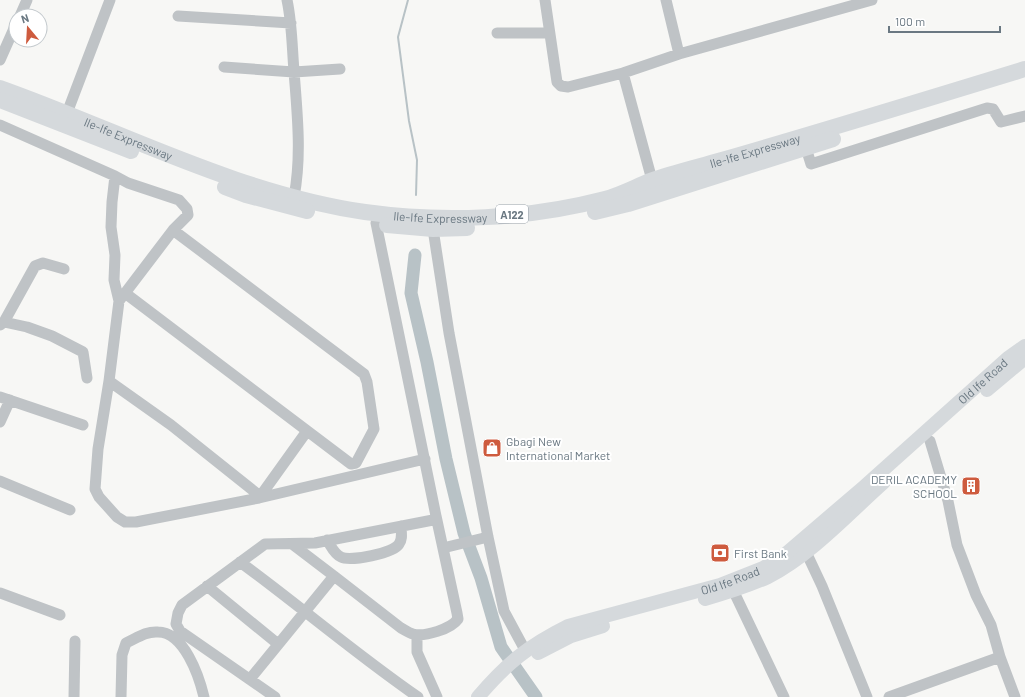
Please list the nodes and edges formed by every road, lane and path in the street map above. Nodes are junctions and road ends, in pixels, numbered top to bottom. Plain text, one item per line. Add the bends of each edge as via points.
1 (110, 0) edge
2 (287, 0) edge
3 (545, 0) edge
4 (666, 0) edge
5 (872, 0) edge
6 (178, 16) dead end
7 (291, 23) junction
8 (497, 33) dead end
9 (549, 33) junction
10 (8, 42) edge
11 (679, 54) junction
12 (0, 60) edge
13 (224, 67) dead end
14 (1025, 69) edge
15 (340, 70) dead end
16 (294, 72) junction
17 (623, 73) junction
18 (1025, 79) edge
19 (0, 88) edge
20 (0, 100) edge
21 (67, 113) junction
22 (1025, 116) edge
23 (0, 125) edge
24 (806, 148) junction
25 (115, 176) junction
26 (652, 180) junction
27 (294, 197) junction
28 (376, 223) junction
29 (433, 228) junction
30 (173, 230) junction
31 (64, 269) dead end
32 (122, 297) junction
33 (2, 324) edge
34 (1025, 346) edge
35 (1025, 358) edge
36 (87, 378) dead end
37 (110, 381) junction
38 (5, 399) edge
39 (0, 422) edge
40 (83, 425) dead end
41 (307, 431) junction
42 (930, 441) junction
43 (425, 460) junction
44 (355, 470) junction
45 (0, 481) edge
46 (868, 489) junction
47 (260, 497) junction
48 (70, 510) dead end
49 (436, 516) junction
50 (401, 526) junction
51 (486, 538) junction
52 (327, 540) junction
53 (292, 544) junction
54 (445, 548) junction
55 (806, 552) junction
56 (240, 562) junction
57 (334, 576) junction
58 (207, 586) junction
59 (733, 590) junction
60 (0, 593) edge
61 (305, 611) junction
62 (60, 615) dead end
63 (569, 631) junction
64 (417, 635) junction
65 (75, 641) dead end
66 (278, 644) junction
67 (1000, 657) junction
68 (513, 665) junction
69 (250, 679) junction
70 (74, 697) edge
71 (121, 697) edge
72 (204, 697) edge
73 (275, 697) edge
74 (418, 697) edge
75 (437, 697) edge
76 (478, 697) edge
77 (491, 697) edge
78 (784, 697) edge
79 (867, 697) edge
80 (889, 697) edge
81 (1015, 697) edge

1 - 21 street
2 - 7 street
3 - 9 street
4 - 11 street
5 - 11 street
6 - 7 street
7 - 16 street
8 - 9 street
9 - 17 street via 557,82 561,86 568,87
10 - 12 street
11 - 17 street
13 - 16 street
14 - 26 highway, Ile-Ife Expressway / A122
15 - 16 street
16 - 27 street via 298,129
17 - 26 street
18 - 24 highway, Ile-Ife Expressway / A122
19 - 21 highway, Ile-Ife Expressway / A122
20 - 28 highway, Ile-Ife Expressway / A122 via 246,195 321,214
21 - 27 highway, Ile-Ife Expressway / A122 via 186,162
22 - 24 street via 1001,122 993,109 987,108 811,164
23 - 25 street
24 - 29 highway, Ile-Ife Expressway / A122 via 635,202 588,213 530,223
25 - 30 street via 128,184 179,200 186,206 188,215
25 - 32 street via 111,227 114,280
26 - 27 highway, Ile-Ife Expressway / A122 via 600,200 497,216 396,215 364,212
28 - 29 highway, Ile-Ife Expressway / A122
28 - 43 street
29 - 51 street
30 - 32 street
30 - 44 street via 364,374 368,382 374,429
31 - 33 street via 43,263 35,266
32 - 37 street
32 - 41 street
33 - 36 street via 27,327 83,352
34 - 46 main road, Old Ife Road via 1008,358
35 - 42 main road, Old Ife Road
37 - 47 street via 171,425
37 - 47 street via 99,441 95,489 99,498 117,517 125,522 136,522
38 - 39 street
38 - 40 street
41 - 44 street
41 - 47 street
42 - 46 main road, Old Ife Road
42 - 67 street via 948,501 956,545 991,625
43 - 44 street
43 - 49 street
44 - 47 street
45 - 48 street
46 - 55 main road, Old Ife Road
46 - 63 main road, Old Ife Road via 782,557 764,568 720,585
49 - 50 street via 433,520
49 - 54 street
50 - 52 street
50 - 52 street via 399,545 371,556 341,558
51 - 54 street
51 - 68 street via 504,611
52 - 53 street
53 - 56 street via 265,544
53 - 57 street
54 - 64 street via 458,619 443,629
55 - 59 main road, Old Ife Road via 768,576
55 - 79 street
56 - 58 street
56 - 61 street
57 - 61 street
57 - 64 street via 401,628
58 - 66 street
58 - 69 street via 182,605 176,624 180,631
59 - 63 main road, Old Ife Road
59 - 78 street
60 - 62 street
61 - 66 street
61 - 74 street via 384,674
63 - 68 main road, Old Ife Road via 552,645
64 - 75 street via 419,658
65 - 70 street
66 - 69 street
67 - 80 street
67 - 81 street
68 - 76 main road, Old Ife Road
68 - 77 main road, Old Ife Road
69 - 73 street
71 - 72 street via 122,655 126,643 141,635 156,632 170,636 184,649 196,668

